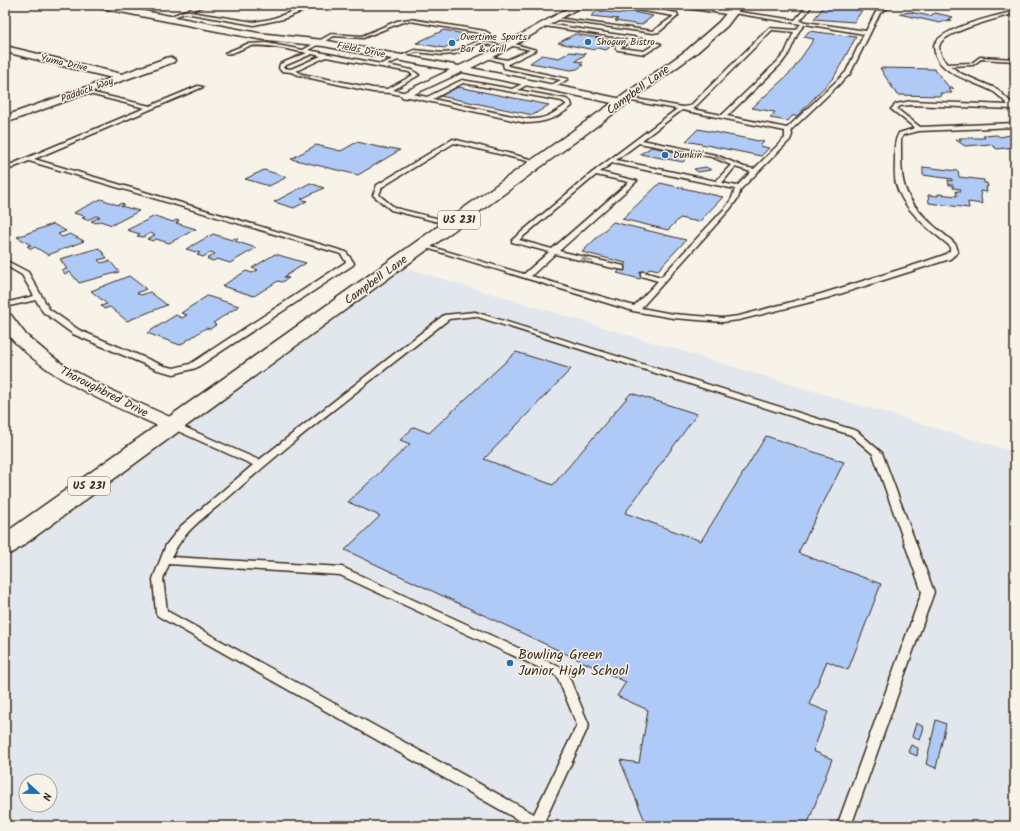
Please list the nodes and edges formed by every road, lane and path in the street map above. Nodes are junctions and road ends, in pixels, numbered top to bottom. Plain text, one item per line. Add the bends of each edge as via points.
1 (100, 5) edge
2 (204, 5) edge
3 (316, 5) edge
4 (512, 5) edge
5 (552, 5) edge
6 (580, 5) edge
7 (608, 5) edge
8 (686, 5) edge
9 (810, 5) edge
10 (846, 5) edge
11 (890, 5) edge
12 (631, 6) edge
13 (736, 8) edge
14 (883, 9) junction
15 (185, 12) junction
16 (1015, 12) edge
17 (1009, 14) junction
18 (1015, 15) edge
19 (168, 18) junction
20 (556, 19) junction
21 (796, 22) junction
22 (804, 23) junction
23 (547, 25) junction
24 (797, 32) junction
25 (867, 33) junction
26 (633, 38) junction
27 (318, 42) junction
28 (480, 42) junction
29 (508, 46) junction
30 (5, 49) edge
31 (305, 50) junction
32 (313, 52) junction
33 (227, 53) dead end
34 (326, 55) junction
35 (399, 57) junction
36 (486, 57) junction
37 (170, 60) dead end
38 (1015, 60) edge
39 (508, 62) junction
40 (945, 65) junction
41 (381, 66) junction
42 (461, 69) junction
43 (292, 71) junction
44 (123, 77) junction
45 (441, 79) junction
46 (462, 82) junction
47 (528, 82) junction
48 (200, 87) dead end
49 (551, 87) junction
50 (391, 91) junction
51 (513, 91) junction
52 (83, 92) junction
53 (406, 95) junction
54 (428, 99) junction
55 (624, 100) junction
56 (150, 108) junction
57 (681, 108) junction
58 (1014, 108) edge
59 (723, 117) junction
60 (5, 120) edge
61 (1015, 125) edge
62 (919, 129) junction
63 (788, 130) junction
64 (638, 140) junction
65 (29, 159) junction
66 (612, 161) junction
67 (539, 162) junction
68 (734, 165) junction
69 (5, 169) edge
70 (756, 171) junction
71 (595, 173) junction
72 (717, 184) junction
73 (738, 188) junction
74 (454, 224) junction
75 (423, 246) junction
76 (553, 251) junction
77 (5, 262) edge
78 (621, 268) dead end
79 (644, 274) dead end
80 (526, 276) junction
81 (662, 280) junction
82 (38, 297) junction
83 (636, 309) junction
84 (5, 316) edge
85 (172, 425) junction
86 (260, 464) junction
87 (5, 546) edge
88 (166, 560) junction
89 (539, 824) edge
90 (844, 826) edge

1 - 19 street, Fields Drive
2 - 15 lane
3 - 15 lane via 255,24
4 - 5 lane via 537,8
6 - 20 street
7 - 12 lane
8 - 13 street
9 - 21 lane
10 - 14 lane
11 - 14 lane
12 - 20 lane via 672,13 676,16 653,32
13 - 21 lane
13 - 55 main road, Campbell Lane / US 231 via 711,36
14 - 25 lane via 878,12
15 - 19 lane
16 - 17 lane
17 - 18 lane
17 - 40 lane via 944,36 936,46
19 - 27 street, Fields Drive via 258,36
20 - 23 street
21 - 22 lane
22 - 24 lane
22 - 25 lane
23 - 26 lane
23 - 29 street
24 - 57 lane via 771,29 692,107
24 - 59 lane via 779,63
25 - 63 lane via 848,73
26 - 26 lane via 657,43 658,44 645,53 618,49 617,47
27 - 28 lane via 333,35 363,37 399,22 414,20 488,34
27 - 31 lane
27 - 35 street, Fields Drive
28 - 29 lane
28 - 35 lane via 455,53 442,54 419,50
29 - 36 street
29 - 39 lane via 534,50
30 - 44 street, Yuma Drive
31 - 32 lane
31 - 33 lane via 256,44
32 - 34 lane
32 - 43 lane via 281,68
34 - 41 lane
34 - 43 lane
35 - 41 lane
35 - 42 street, Fields Drive
36 - 39 lane
36 - 42 street
37 - 44 street, Paddock Way
38 - 40 lane via 980,58 974,64
39 - 49 lane via 505,64 506,67 566,79
40 - 58 lane via 996,90
41 - 50 lane via 418,75 390,89
42 - 45 street
42 - 47 street, Fields Drive
43 -> 50 lane via 373,90
44 - 52 street, Paddock Way
45 - 46 lane
45 - 53 street
46 - 51 lane
46 - 54 lane
47 - 49 street, Fields Drive
47 - 51 lane
48 - 56 lane
49 - 55 street, Fields Drive
50 - 53 lane
51 - 54 lane via 564,100 569,106 546,121 539,122
52 - 56 lane
52 - 60 street, Paddock Way
53 - 54 lane
55 - 57 lane
55 - 67 main road, Campbell Lane / US 231
56 - 65 lane
57 - 59 lane
57 - 64 lane
58 - 62 lane via 911,104 898,105 894,109
59 - 63 lane
61 - 62 lane
62 - 83 lane via 901,134 898,139 899,185 921,216 953,245 954,252 951,254 824,296 739,318 698,319
63 - 70 lane via 788,139
64 - 66 lane
68 -> 64 lane via 714,156
65 - 69 lane
65 - 82 lane via 344,253 350,263 192,366 174,371 161,368 76,332 46,310
66 - 71 lane
66 - 72 lane
67 - 74 main road, Campbell Lane / US 231
67 - 74 lane via 454,141 379,186 376,194 393,210
68 - 70 lane
68 - 72 lane
70 - 73 lane
71 - 76 lane via 514,241
71 - 76 lane via 634,181
72 - 73 lane
73 - 81 lane via 728,208
74 - 75 main road, Campbell Lane / US 231
75 - 80 lane
75 - 85 main road, Campbell Lane / US 231
78 -> 76 lane
76 - 80 lane
77 - 82 lane via 24,274
79 - 81 lane
80 - 83 lane
81 - 83 lane
82 - 84 lane
84 - 85 street, Thoroughbred Drive via 19,338 56,368 84,384
85 - 86 lane
85 - 87 main road, Campbell Lane / US 231
86 - 88 lane via 185,529 170,548
86 - 90 lane via 446,317 475,314 854,433 877,453 928,592
88 - 89 lane via 158,579 162,614
88 - 89 lane via 342,572 562,673 583,725

